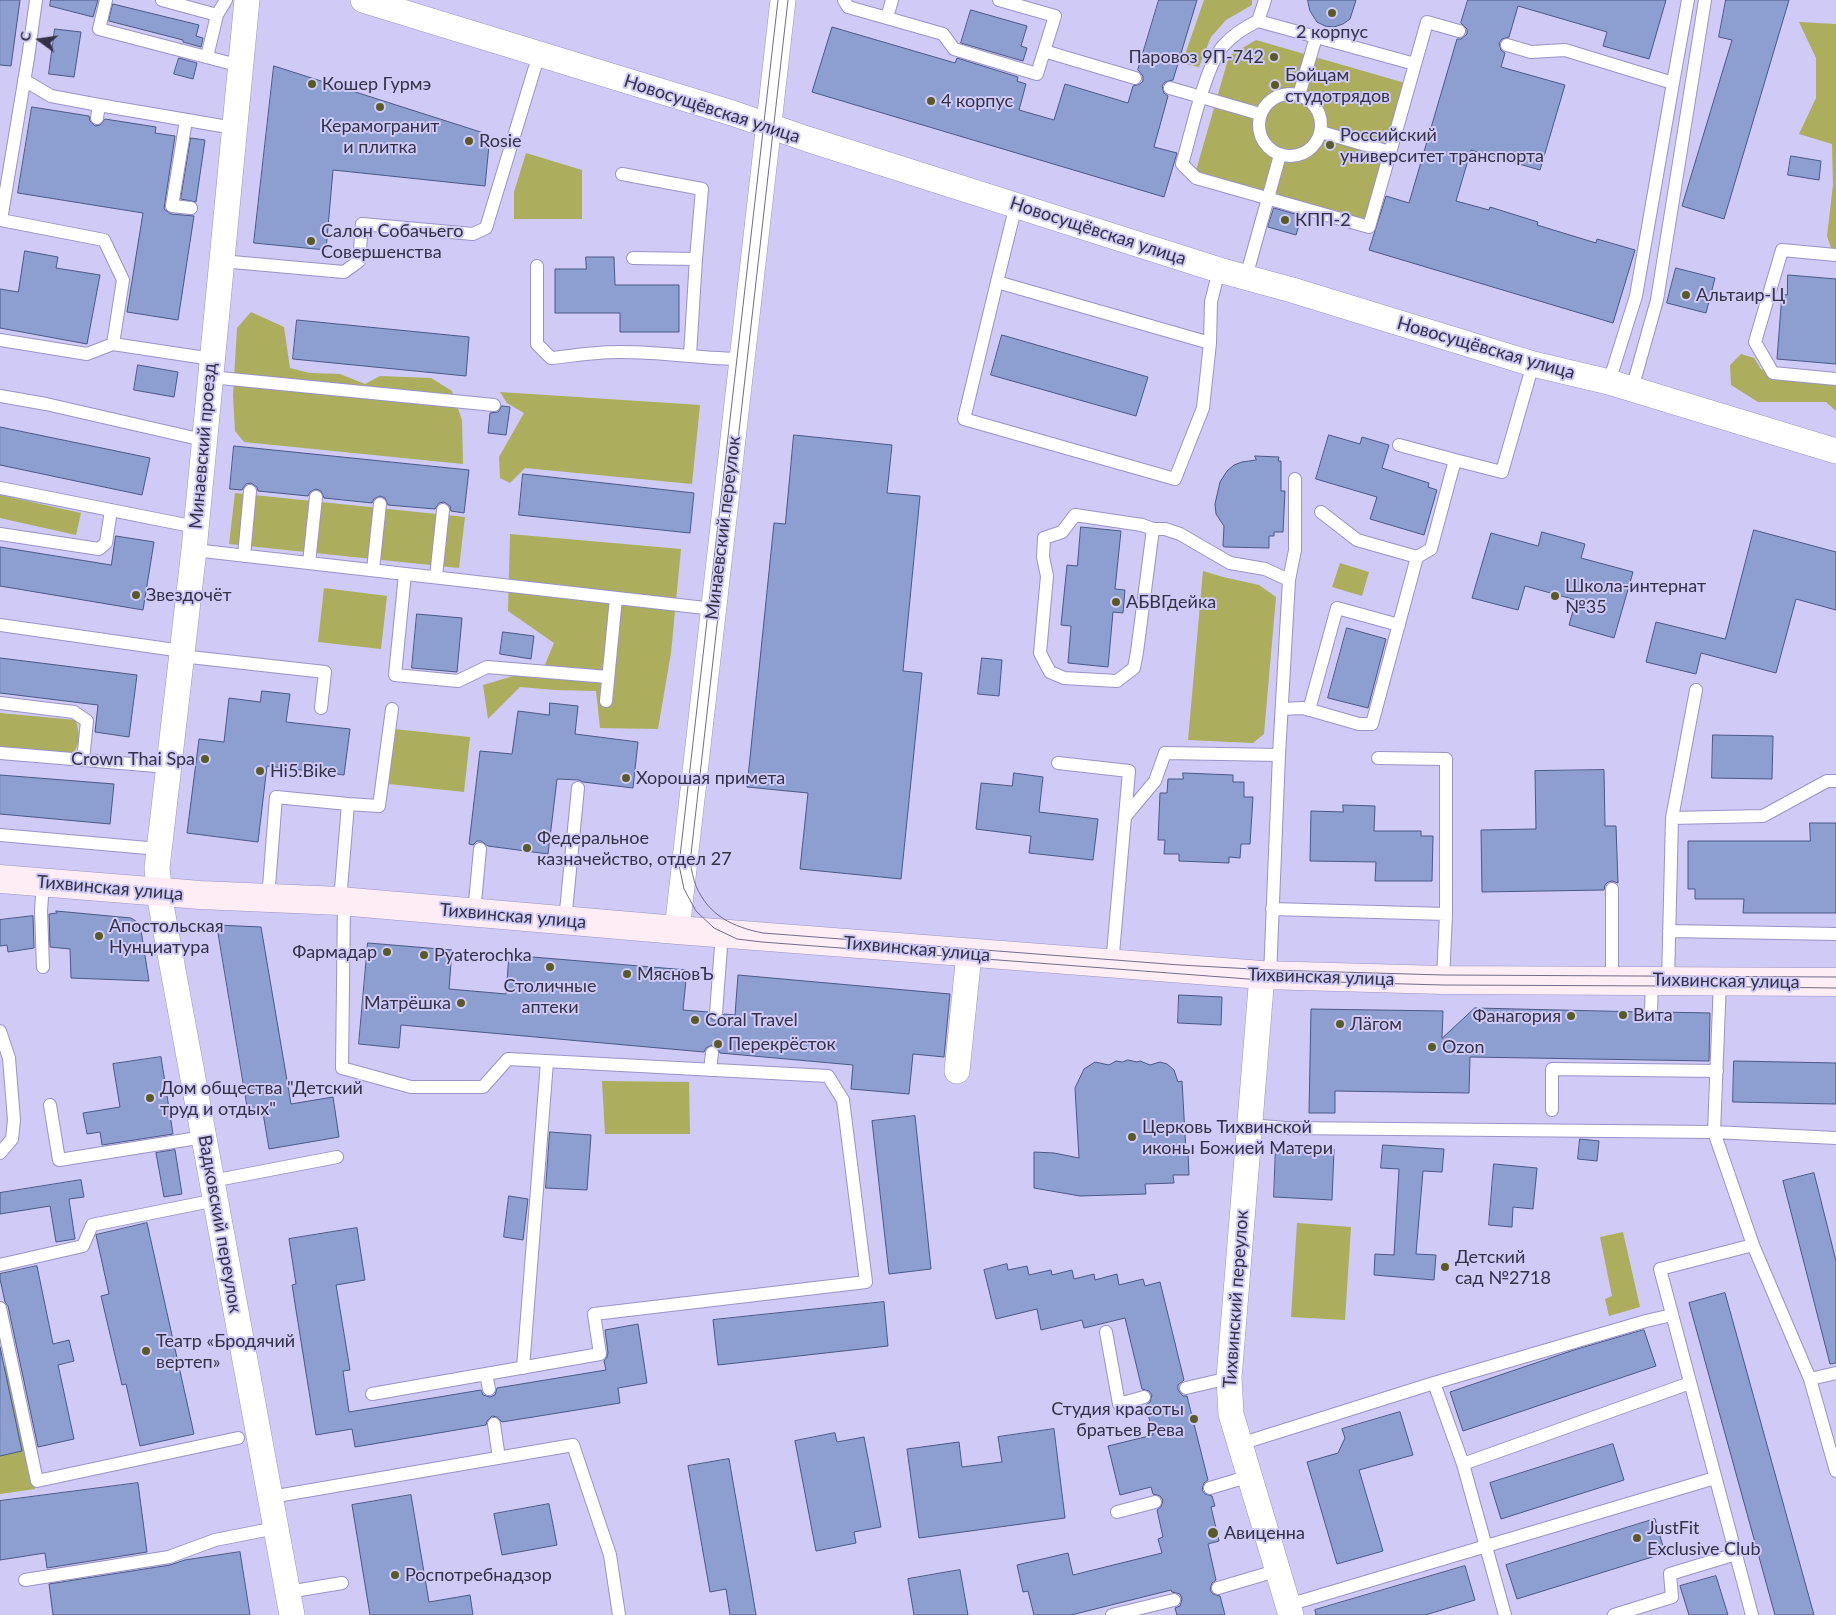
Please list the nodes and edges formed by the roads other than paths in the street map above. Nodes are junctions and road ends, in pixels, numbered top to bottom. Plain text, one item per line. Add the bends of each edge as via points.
1 (36, 0) edge
2 (106, 0) edge
3 (162, 0) edge
4 (226, 0) edge
5 (247, 0) edge
6 (363, 0) edge
7 (783, 0) edge
8 (844, 0) edge
9 (892, 0) edge
10 (999, 0) edge
11 (1265, 0) edge
12 (1688, 0) edge
13 (1705, 0) edge
14 (217, 15) junction
15 (886, 18) junction
16 (1258, 21) junction
17 (1459, 31) dead end
18 (1316, 37) junction
19 (1507, 45) dead end
20 (1044, 51) junction
21 (539, 54) junction
22 (207, 57) junction
23 (1415, 64) junction
24 (241, 66) junction
25 (1135, 78) dead end
26 (24, 80) junction
27 (1673, 83) junction
28 (1170, 88) dead end
29 (1299, 94) junction
30 (1202, 97) junction
31 (1260, 114) junction
32 (186, 120) junction
33 (770, 126) junction
34 (234, 128) junction
35 (1321, 132) junction
36 (1390, 152) junction
37 (1280, 155) junction
38 (622, 174) dead end
39 (4, 182) edge
40 (1268, 199) junction
41 (1016, 205) junction
42 (191, 208) dead end
43 (1, 220) edge
44 (1836, 255) edge
45 (633, 258) dead end
46 (696, 259) junction
47 (221, 262) junction
48 (537, 266) dead end
49 (1219, 270) junction
50 (1246, 277) junction
51 (997, 282) junction
52 (0, 340) edge
53 (1210, 343) junction
54 (113, 344) junction
55 (690, 355) junction
56 (743, 359) junction
57 (1533, 364) junction
58 (211, 368) junction
59 (1836, 379) edge
60 (1621, 385) junction
61 (0, 396) edge
62 (494, 405) dead end
63 (203, 440) junction
64 (1399, 444) dead end
65 (1836, 451) edge
66 (1455, 460) junction
67 (1295, 479) dead end
68 (0, 488) edge
69 (250, 491) dead end
70 (316, 497) dead end
71 (380, 504) dead end
72 (111, 510) junction
73 (444, 510) dead end
74 (1321, 512) dead end
75 (1153, 530) junction
76 (0, 534) edge
77 (195, 538) junction
78 (244, 556) junction
79 (1417, 557) junction
80 (309, 563) junction
81 (373, 570) junction
82 (405, 574) junction
83 (436, 577) junction
84 (1289, 580) junction
85 (616, 598) junction
86 (714, 609) junction
87 (0, 625) edge
88 (1399, 625) junction
89 (182, 654) junction
90 (608, 677) junction
91 (1696, 690) dead end
92 (606, 701) dead end
93 (0, 703) edge
94 (321, 708) dead end
95 (392, 709) dead end
96 (1282, 709) junction
97 (1309, 710) junction
98 (0, 753) edge
99 (1279, 755) junction
100 (1378, 758) dead end
101 (83, 760) junction
102 (1058, 763) dead end
103 (168, 767) junction
104 (1836, 781) edge
105 (578, 788) dead end
106 (348, 804) junction
107 (1125, 817) junction
108 (1672, 818) junction
109 (0, 835) edge
110 (159, 849) junction
111 (480, 849) dead end
112 (0, 879) edge
113 (43, 882) junction
114 (1612, 889) dead end
115 (160, 892) junction
116 (268, 899) junction
117 (342, 901) junction
118 (1272, 909) junction
119 (474, 913) junction
120 (1446, 914) junction
121 (565, 921) junction
122 (677, 930) junction
123 (1669, 931) junction
124 (722, 933) junction
125 (1836, 934) edge
126 (969, 954) junction
127 (1112, 965) junction
128 (43, 967) dead end
129 (1266, 976) junction
130 (1443, 980) junction
131 (1612, 980) junction
132 (1660, 980) junction
133 (1720, 981) junction
134 (1836, 982) edge
135 (1652, 1012) dead end
136 (716, 1013) dead end
137 (0, 1031) edge
138 (712, 1053) dead end
139 (547, 1062) junction
140 (710, 1070) junction
141 (957, 1070) dead end
142 (1717, 1071) junction
143 (50, 1106) dead end
144 (1552, 1110) dead end
145 (1249, 1125) junction
146 (1714, 1132) junction
147 (204, 1137) junction
148 (1836, 1138) edge
149 (0, 1153) edge
150 (338, 1157) dead end
151 (214, 1191) junction
152 (1753, 1245) junction
153 (0, 1265) edge
154 (0, 1308) edge
155 (1672, 1315) junction
156 (1106, 1332) dead end
157 (523, 1368) junction
158 (1836, 1373) edge
159 (486, 1374) junction
160 (1229, 1378) junction
161 (1810, 1379) junction
162 (1434, 1383) junction
163 (1690, 1383) junction
164 (1186, 1388) dead end
165 (489, 1389) dead end
166 (372, 1394) dead end
167 (1144, 1397) dead end
168 (494, 1424) dead end
169 (238, 1438) dead end
170 (1240, 1444) junction
171 (499, 1458) junction
172 (1463, 1464) junction
173 (1836, 1471) edge
174 (1250, 1476) junction
175 (1716, 1478) junction
176 (1210, 1488) dead end
177 (270, 1497) junction
178 (1155, 1502) dead end
179 (1116, 1512) dead end
180 (276, 1528) junction
181 (1486, 1547) junction
182 (1736, 1554) junction
183 (1279, 1570) junction
184 (25, 1580) dead end
185 (342, 1583) dead end
186 (1218, 1588) dead end
187 (1174, 1600) dead end
188 (290, 1604) edge
189 (1290, 1610) edge
190 (1505, 1613) edge
191 (619, 1615) edge
192 (1112, 1615) edge
193 (1491, 1615) edge
194 (1614, 1615) edge
195 (1752, 1615) edge

1 - 26 lane
2 - 22 lane via 100,29
3 - 14 lane
4 - 14 lane
5 - 24 street, Минаевский проезд
6 - 21 street, Новосущёвская улица
7 - 33 street, Минаевский переулок
8 - 15 lane via 848,8
9 - 15 lane
10 - 20 lane via 1054,16
11 - 16 lane
12 - 27 lane
13 - 60 lane via 1657,300
14 - 22 lane
15 - 20 lane via 943,34 954,49 1037,74
16 - 18 lane
16 - 30 lane via 1244,27 1222,46 1209,71
17 - 23 lane via 1428,22
18 - 23 lane
18 - 29 lane
19 - 27 lane via 1531,52 1564,50
20 - 25 lane
21 - 33 street, Новосущёвская улица
21 - 47 lane via 486,228 473,234 362,224 359,260 344,272
22 - 24 lane
23 - 36 lane
24 - 34 street, Минаевский проезд
26 - 32 lane via 50,96 98,111
26 - 39 lane
27 - 60 lane
28 - 30 lane
29 - 31 lane via 1287,93 1276,97
29 - 35 lane via 1317,109
30 - 31 lane
30 - 40 lane via 1182,164 1196,178
31 - 37 lane via 1258,127 1262,139 1269,149
32 - 34 lane
32 - 42 lane via 172,206
33 - 41 street, Новосущёвская улица
33 - 56 street, Минаевский переулок
34 - 47 street, Минаевский проезд
35 - 36 lane
35 - 37 lane via 1306,152 1294,157
36 - 40 lane via 1368,227
37 - 40 lane
38 - 46 lane via 702,189
39 - 43 lane
40 - 50 lane
41 - 49 street, Новосущёвская улица
41 - 51 lane
43 - 54 lane via 104,240 123,280
44 - 59 lane via 1782,250 1755,342 1773,374
45 - 46 lane
46 - 55 lane
47 - 58 street, Минаевский проезд
48 - 55 lane via 537,344 551,358 615,352
49 - 50 street, Новосущёвская улица
49 - 53 lane via 1211,302
50 - 57 street, Новосущёвская улица
51 - 53 lane
51 - 53 lane via 964,419 1175,479 1203,408
52 - 54 lane via 87,354
54 - 58 lane
55 - 56 lane
56 - 86 street, Минаевский переулок
57 - 60 street, Новосущёвская улица
57 - 66 lane via 1502,472
58 - 62 lane
58 - 63 street, Минаевский проезд
60 - 65 street, Новосущёвская улица
61 - 63 lane
63 - 77 street, Минаевский проезд
64 - 66 lane
66 - 79 lane via 1431,549
67 - 84 lane via 1295,550
68 - 72 lane
69 - 78 lane
70 - 80 lane
71 - 81 lane
72 - 76 lane via 106,543 99,549
72 - 77 lane
73 - 83 lane
74 - 79 lane via 1357,540
75 - 75 lane via 1142,525 1075,516 1062,532 1044,538 1047,576 1040,653 1050,672 1064,678 1117,681 1134,668
75 - 84 lane via 1165,529 1180,534 1230,563 1265,568
77 - 78 lane
77 - 89 street, Минаевский проезд
78 - 80 lane
79 - 88 lane
80 - 81 lane
81 - 82 lane
82 - 83 lane
82 - 90 lane via 395,675 458,681 486,667
83 - 85 lane
84 - 96 lane
85 - 86 lane
85 - 90 lane
86 - 122 street, Минаевский переулок
87 - 89 lane
88 - 97 lane via 1372,724 1359,724
88 - 97 lane via 1337,608
89 - 94 lane via 325,672
89 - 103 street, Минаевский проезд
90 - 92 lane
91 - 108 lane
93 - 101 lane via 74,712 88,721
95 - 106 lane via 379,806
96 - 97 lane
96 - 99 lane
98 - 101 lane
99 - 107 lane via 1165,753 1155,781
99 - 118 lane
100 - 120 lane via 1446,759
101 - 103 lane
102 - 107 lane via 1129,771
103 - 110 street, Минаевский проезд
104 - 108 lane via 1827,780 1762,816
105 - 121 lane
106 - 116 lane via 276,797
106 - 117 lane
107 - 127 lane
108 - 123 lane
109 - 110 lane
110 - 115 street, Минаевский проезд
111 - 119 lane
112 - 113 street, Тихвинская улица
113 - 115 street, Тихвинская улица
113 - 128 lane
114 - 131 lane
115 - 116 street, Тихвинская улица
115 - 147 street, Вадковский переулок
116 - 117 street, Тихвинская улица
117 - 119 street, Тихвинская улица
117 - 139 lane via 342,1068 411,1087 483,1087 508,1059
118 - 120 lane
118 - 129 lane
119 - 121 street, Тихвинская улица
120 - 130 lane
121 - 122 street, Тихвинская улица
122 - 124 street, Тихвинская улица
123 - 125 lane
123 - 132 lane
124 - 126 street, Тихвинская улица
124 - 136 lane
126 - 127 street, Тихвинская улица
126 - 141 street
127 - 129 street, Тихвинская улица
129 - 130 street, Тихвинская улица
129 - 145 street, Тихвинский переулок
130 - 131 street, Тихвинская улица
131 - 132 street, Тихвинская улица
132 - 133 street, Тихвинская улица
132 - 135 lane
133 - 134 street, Тихвинская улица
133 - 142 lane
137 - 149 lane via 9,1058 14,1120 12,1139
138 - 140 lane
139 - 140 lane
139 - 157 lane
140 - 157 lane via 828,1076 842,1100 866,1282 594,1314 600,1354
142 - 144 lane via 1651,1065 1552,1069
142 - 146 lane
143 - 147 lane via 58,1160
145 - 146 lane
145 - 160 street, Тихвинский переулок
146 - 148 lane
146 - 152 lane
147 - 151 street, Вадковский переулок
150 - 151 lane
151 - 153 lane via 92,1224 83,1246
151 - 177 street, Вадковский переулок
152 - 155 lane via 1660,1269
152 - 161 lane
154 - 169 lane via 37,1481
155 - 162 lane
155 - 163 lane
156 - 167 lane via 1119,1404
157 - 159 lane
158 - 161 lane
159 - 165 lane
159 - 166 lane
160 - 164 lane
160 - 170 street, Тихвинский переулок via 1231,1414
161 - 173 lane
162 - 170 lane
162 - 172 lane
163 - 172 lane
163 - 175 lane
168 - 171 lane
170 - 174 street, Тихвинский переулок
171 - 177 lane
171 - 191 lane via 573,1445 610,1555
172 - 181 lane
174 - 176 lane
174 - 183 street, Тихвинский переулок
175 - 181 lane
175 - 182 lane
177 - 180 street, Вадковский переулок
178 - 179 lane
180 - 184 lane via 215,1540 169,1557
180 - 188 street, Вадковский переулок
181 - 189 lane
181 - 190 lane
182 - 194 lane via 1670,1574 1672,1597
182 - 195 lane
183 - 186 lane
183 - 189 street, Тихвинский переулок
185 - 188 lane
187 - 192 lane
190 - 193 lane

